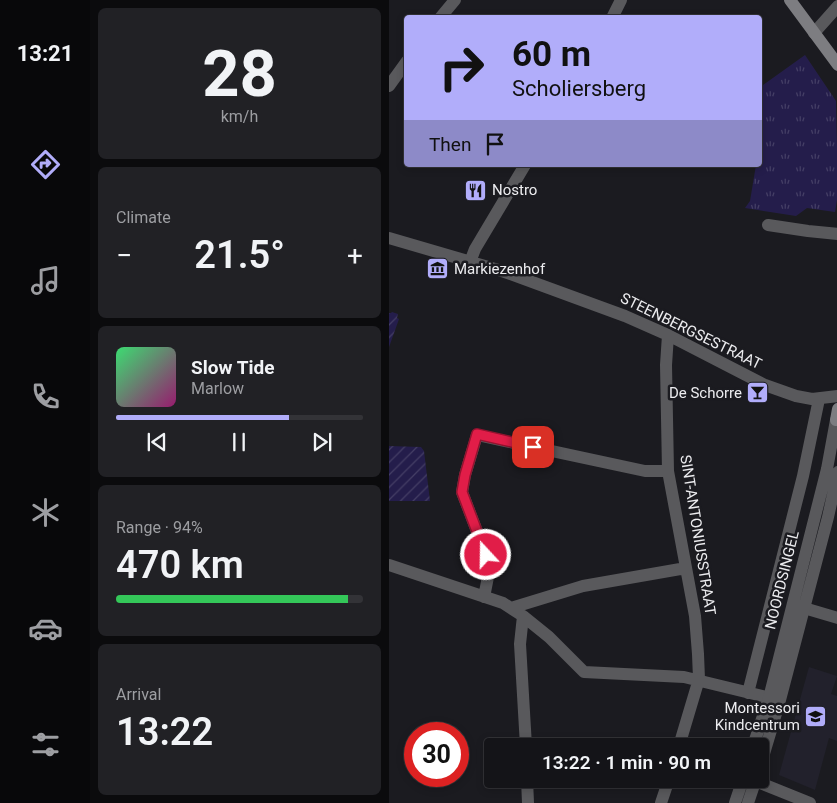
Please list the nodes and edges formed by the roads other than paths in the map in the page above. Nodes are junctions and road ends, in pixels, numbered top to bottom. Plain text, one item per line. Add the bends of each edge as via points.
1 (455, 0) edge
2 (621, 0) edge
3 (790, 0) edge
4 (837, 6) edge
5 (442, 15) edge
6 (614, 15) edge
7 (814, 33) junction
8 (404, 65) edge
9 (837, 65) edge
10 (389, 86) edge
11 (524, 167) edge
12 (768, 224) dead end
13 (837, 234) edge
14 (389, 238) edge
15 (470, 262) junction
16 (667, 335) junction
17 (837, 396) edge
18 (819, 399) junction
19 (837, 416) edge
20 (668, 471) junction
21 (837, 472) edge
22 (389, 565) edge
23 (686, 568) junction
24 (485, 597) junction
25 (511, 608) junction
26 (804, 608) junction
27 (523, 616) junction
28 (837, 618) edge
29 (699, 679) junction
30 (748, 693) junction
31 (775, 699) junction
32 (526, 738) edge
33 (681, 738) edge
34 (757, 738) edge
35 (766, 738) edge
36 (769, 787) edge
37 (527, 788) edge
38 (666, 788) edge
39 (746, 788) edge
40 (751, 788) edge
41 (527, 803) edge
42 (661, 803) edge
43 (735, 803) edge
44 (748, 803) edge
45 (811, 803) edge

1 - 5 street
2 - 6 street
3 - 7 main road
4 - 7 street
7 - 9 main road
8 - 10 street
11 - 15 street
12 - 13 street
14 - 15 street, STEENBERGSESTRAAT
15 - 16 street, STEENBERGSESTRAAT via 625,316
16 - 18 street, STEENBERGSESTRAAT via 765,385 796,396
16 - 20 street, SINT-ANTONIUSSTRAAT
17 - 18 street, STEENBERGSESTRAAT
18 - 30 street, NOORDSINGEL via 803,476
19 - 31 street, NOORDSINGEL
20 - 23 street, SINT-ANTONIUSSTRAAT
20 - 24 street via 645,471 477,434 462,492 486,555 489,572
21 - 26 street, NOORDSINGEL
22 - 24 street
23 - 25 street via 583,586
23 - 29 street, SINT-ANTONIUSSTRAAT via 695,616
24 - 25 street
25 - 27 street
26 - 28 street
26 - 31 street, NOORDSINGEL
27 - 29 street via 584,672
27 - 32 street via 521,644
29 - 30 street
29 - 33 street
30 - 31 street
31 - 34 street, NOORDSINGEL
31 - 35 street, NOORDSINGEL
36 - 45 street
37 - 41 street
38 - 42 street
39 - 43 street
40 - 44 street

